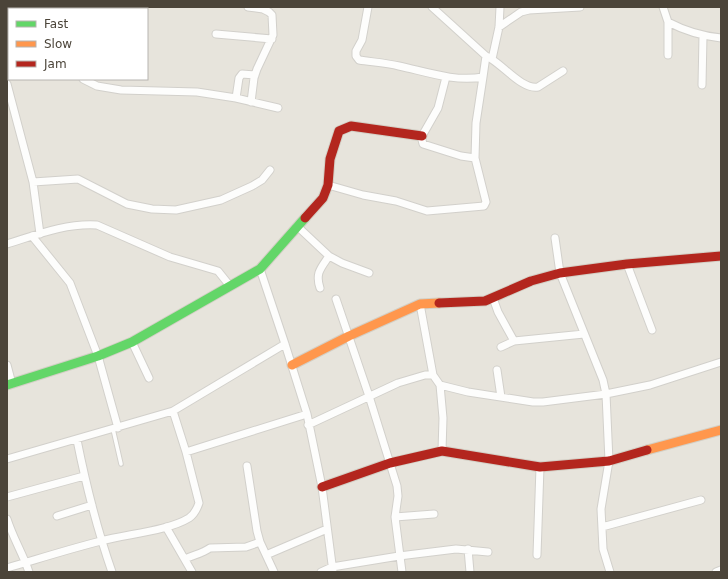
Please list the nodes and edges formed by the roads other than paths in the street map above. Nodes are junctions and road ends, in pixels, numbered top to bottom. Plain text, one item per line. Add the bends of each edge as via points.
1 (248, 7) edge
2 (368, 7) edge
3 (433, 7) edge
4 (500, 7) edge
5 (580, 7) edge
6 (663, 7) edge
7 (668, 22) junction
8 (499, 26) junction
9 (216, 34) dead end
10 (703, 36) junction
11 (721, 38) edge
12 (272, 39) junction
13 (668, 55) dead end
14 (489, 57) junction
15 (563, 71) dead end
16 (255, 75) junction
17 (446, 77) junction
18 (483, 77) junction
19 (85, 80) edge
20 (7, 84) edge
21 (702, 85) dead end
22 (236, 98) junction
23 (251, 102) junction
24 (278, 108) dead end
25 (422, 136) junction
26 (475, 158) junction
27 (270, 170) dead end
28 (34, 182) junction
29 (328, 185) junction
30 (297, 226) junction
31 (40, 234) junction
32 (32, 236) junction
33 (555, 238) dead end
34 (7, 244) edge
35 (330, 256) junction
36 (721, 256) edge
37 (627, 264) junction
38 (260, 269) junction
39 (369, 273) dead end
40 (560, 273) junction
41 (230, 286) junction
42 (320, 288) dead end
43 (493, 298) junction
44 (336, 299) dead end
45 (420, 304) junction
46 (652, 330) dead end
47 (584, 334) junction
48 (349, 336) junction
49 (514, 341) junction
50 (132, 342) junction
51 (285, 344) junction
52 (501, 347) dead end
53 (98, 356) junction
54 (721, 362) edge
55 (7, 365) edge
56 (292, 365) junction
57 (497, 370) dead end
58 (433, 375) junction
59 (149, 378) dead end
60 (10, 385) edge
61 (440, 385) junction
62 (606, 394) junction
63 (369, 396) junction
64 (501, 396) junction
65 (174, 411) junction
66 (307, 414) junction
67 (308, 424) junction
68 (116, 428) junction
69 (721, 430) edge
70 (77, 440) junction
71 (442, 451) junction
72 (186, 452) junction
73 (7, 459) edge
74 (609, 460) junction
75 (390, 463) junction
76 (121, 464) dead end
77 (247, 466) dead end
78 (540, 466) junction
79 (84, 476) junction
80 (322, 487) junction
81 (7, 497) edge
82 (701, 500) dead end
83 (92, 505) junction
84 (434, 514) dead end
85 (57, 516) dead end
86 (395, 517) junction
87 (7, 519) edge
88 (166, 527) junction
89 (602, 527) junction
90 (327, 529) junction
91 (9, 533) edge
92 (101, 541) junction
93 (260, 542) junction
94 (468, 549) junction
95 (488, 552) dead end
96 (266, 555) junction
97 (536, 555) dead end
98 (399, 556) junction
99 (185, 558) junction
100 (26, 563) junction
101 (7, 568) edge
102 (332, 570) edge
103 (721, 570) edge
104 (29, 572) edge
105 (112, 572) edge
106 (192, 572) edge
107 (274, 572) edge
108 (321, 572) edge
109 (402, 572) edge
110 (470, 572) edge
111 (610, 572) edge
112 (716, 572) edge

1 - 12 street via 263,9 272,15
2 - 17 street via 362,40 356,52 359,60
3 - 14 street
4 - 8 street
5 - 8 street via 521,12
6 - 7 street
7 - 10 street
7 - 13 street
8 - 14 street
9 - 12 street
10 - 11 street
10 - 21 street
12 - 16 street
14 - 15 street via 533,88
14 - 18 street
16 - 22 street via 242,74
16 - 23 street
17 - 18 street
17 - 25 street via 438,108
18 - 26 street via 476,123
19 - 22 street via 97,86 121,90 196,92
20 - 28 street
22 - 23 street
23 - 24 street
25 - 26 street via 423,144
25 - 29 street via 351,126 339,130 330,159
26 - 29 street via 486,202 480,207 427,211
27 - 28 street via 262,180 221,200 176,210 127,204 78,179
28 - 31 street
29 - 30 street via 323,198
30 - 35 street
30 - 38 street
31 - 32 street
31 - 41 street via 64,227 96,225 170,257 218,271
32 - 34 street
32 - 53 street via 70,283
33 - 40 street
35 - 39 street
35 - 42 street via 319,271
36 - 37 street
37 - 40 street
37 - 46 street
38 - 41 street
38 - 51 street
40 - 43 street via 531,281
40 - 47 street
41 - 50 street
43 - 45 street via 480,302
43 - 49 street
44 - 48 street
45 - 48 street
45 - 58 street
47 - 49 street
47 - 62 street via 603,380
48 - 56 street
48 - 63 street
49 - 52 street
50 - 53 street
50 - 59 street
51 - 56 street
51 - 65 street
53 - 60 street
53 - 68 street
54 - 62 street via 650,385
55 - 60 street
56 - 66 street
57 - 64 street
58 - 61 street
58 - 63 street via 398,383
61 - 64 street
61 - 71 street
62 - 64 street via 543,402
62 - 74 street
63 - 67 street
63 - 75 street
65 - 68 street
65 - 72 street
66 - 67 street
66 - 72 street
67 - 80 street
68 - 70 street
68 - 76 lane
69 - 74 street
70 - 73 street
70 - 79 street
71 - 75 street
71 - 78 street
72 - 88 street via 199,503 198,509 188,519
74 - 78 street
74 - 89 street via 601,509
75 - 80 street
75 - 86 street via 398,496
77 - 93 street
78 - 97 street
79 - 81 street
79 - 83 street
80 - 90 street
82 - 89 street
83 - 85 street
83 - 92 street
84 - 86 street
86 - 98 street
87 - 91 street
88 - 92 street
88 - 99 street
89 - 111 street via 603,549
90 - 96 street
90 - 102 street
91 - 100 street
92 - 100 street
92 - 105 street
93 - 96 street
93 - 99 street via 246,548 210,548
94 - 95 street
94 - 98 street
94 - 110 street
96 - 107 street
98 - 102 street
98 - 109 street
99 - 106 street
100 - 101 street
100 - 104 street
102 - 108 street
103 - 112 street

